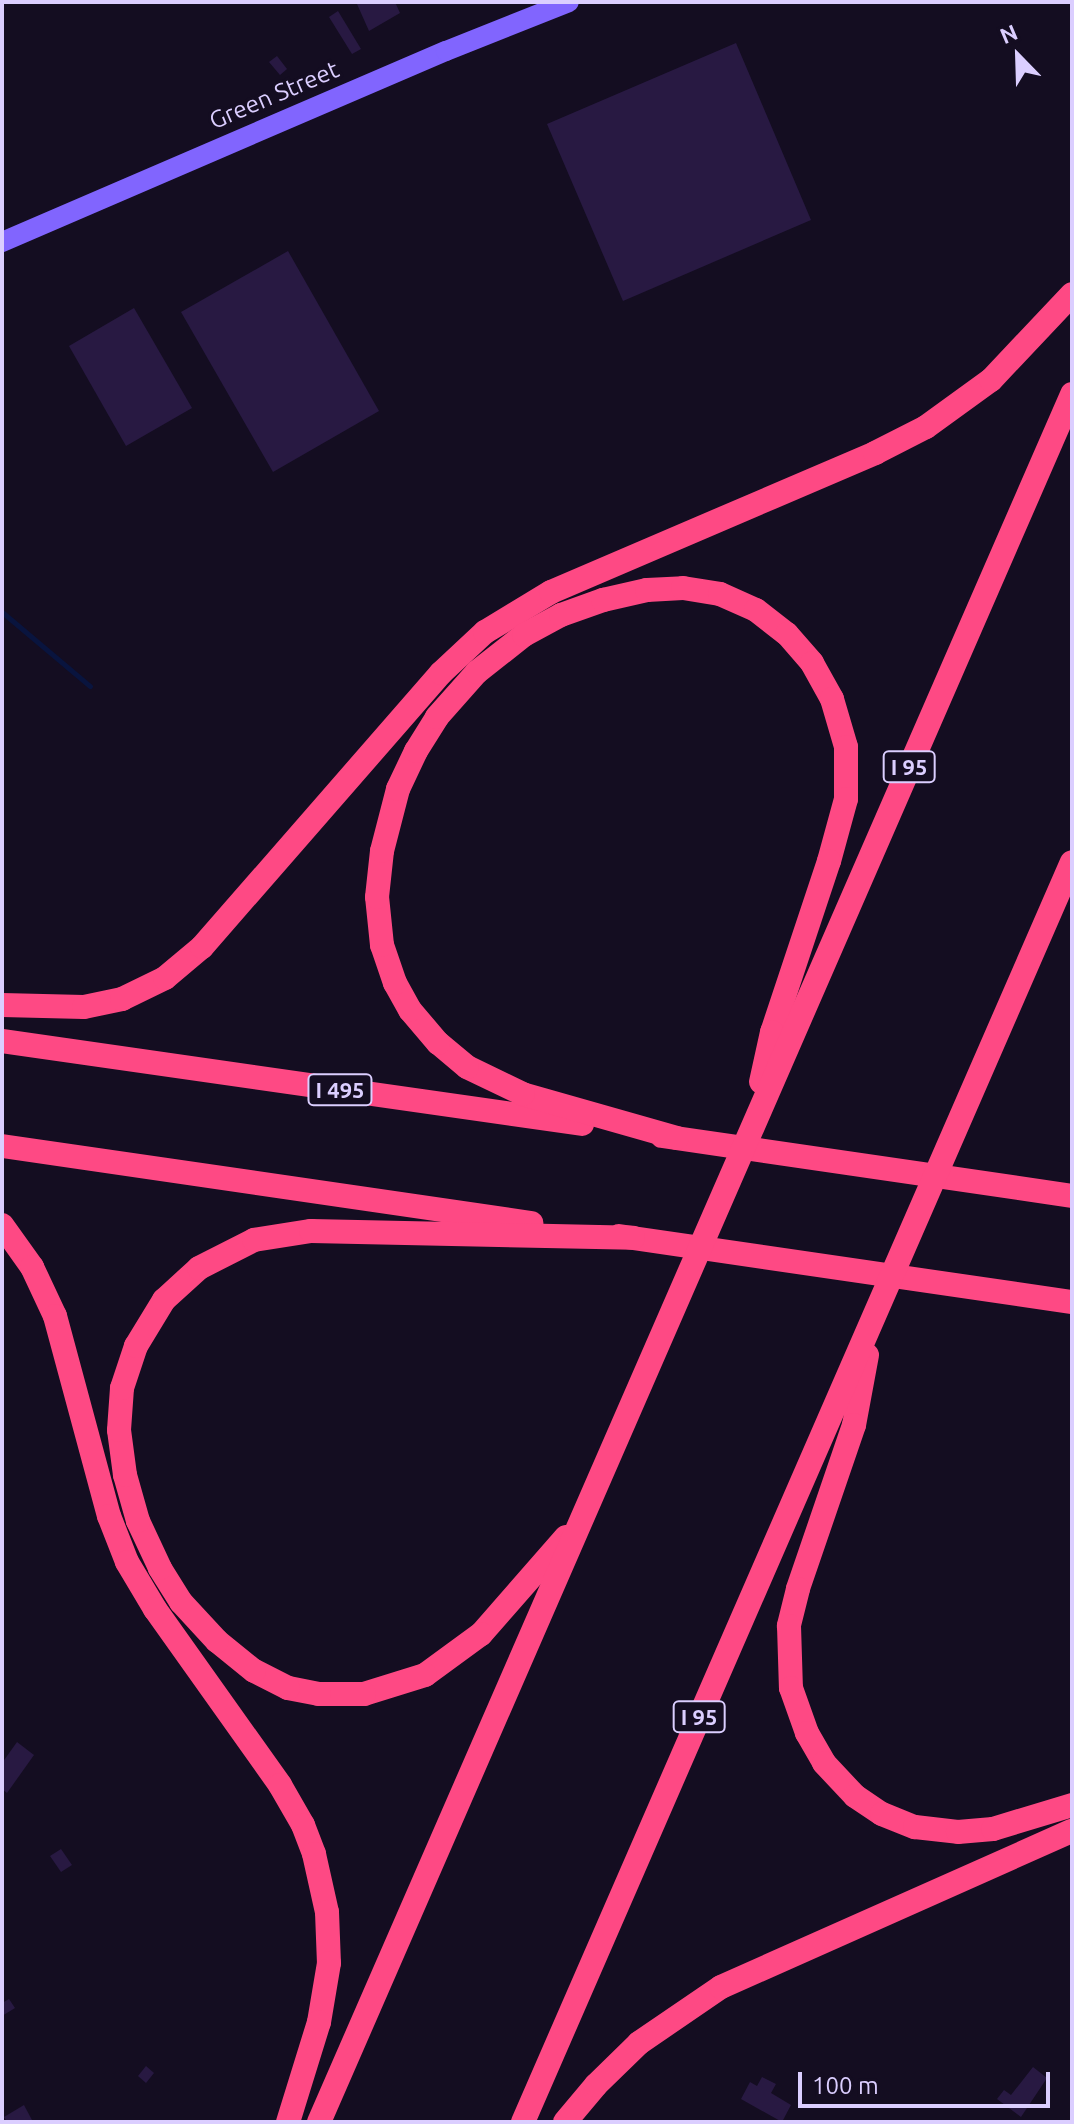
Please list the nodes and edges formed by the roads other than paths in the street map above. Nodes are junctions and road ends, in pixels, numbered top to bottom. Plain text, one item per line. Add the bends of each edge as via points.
1 (569, 2) edge
2 (2, 242) edge
3 (1072, 294) edge
4 (1072, 394) edge
5 (1072, 862) edge
6 (1072, 890) edge
7 (1047, 920) junction
8 (2, 1005) edge
9 (2, 1041) edge
10 (677, 1138) junction
11 (747, 1140) junction
12 (2, 1146) edge
13 (1000, 1186) junction
14 (1072, 1187) edge
15 (1072, 1196) edge
16 (2, 1225) edge
17 (633, 1238) junction
18 (957, 1286) junction
19 (1072, 1302) edge
20 (1072, 1311) edge
21 (875, 1313) junction
22 (583, 1517) junction
23 (1072, 1805) edge
24 (1072, 1831) edge
25 (288, 2122) edge
26 (319, 2122) edge
27 (523, 2122) edge
28 (565, 2122) edge

1 - 2 main road, Green Street
3 - 8 highway via 991,380 926,427 551,592 485,632 441,673 202,947 165,978 134,995 84,1007
4 - 11 highway, I 95
5 - 7 highway, I 95
6 - 7 highway
7 - 21 highway, I 95
9 - 10 highway, I 495
10 - 11 highway via 523,1094 456,1059 423,1027 395,983 382,945 377,897 386,828 403,776 437,717 466,683 511,644 561,615 617,596 672,588 729,597 787,634 828,689 846,747 841,821 772,1032
10 - 13 highway, I 495
11 - 22 highway, I 95
12 - 17 highway
13 - 14 highway
13 - 15 highway, I 495
16 - 25 highway via 32,1267 55,1316 109,1516 127,1562 280,1785 314,1854 327,1912 327,1979
17 - 18 highway
17 - 22 highway via 311,1231 265,1237 221,1254 173,1291 141,1336 122,1388 119,1430 125,1475 138,1521 160,1568 181,1602 227,1650 271,1681 298,1691 364,1694 437,1668 492,1624
18 - 19 highway
18 - 20 highway
21 - 23 highway via 854,1425 789,1626 789,1675 802,1722 824,1763 846,1788 882,1814 915,1827 948,1832 993,1829
21 - 27 highway, I 95
22 - 26 highway, I 95
24 - 28 highway via 721,1987 639,2043

